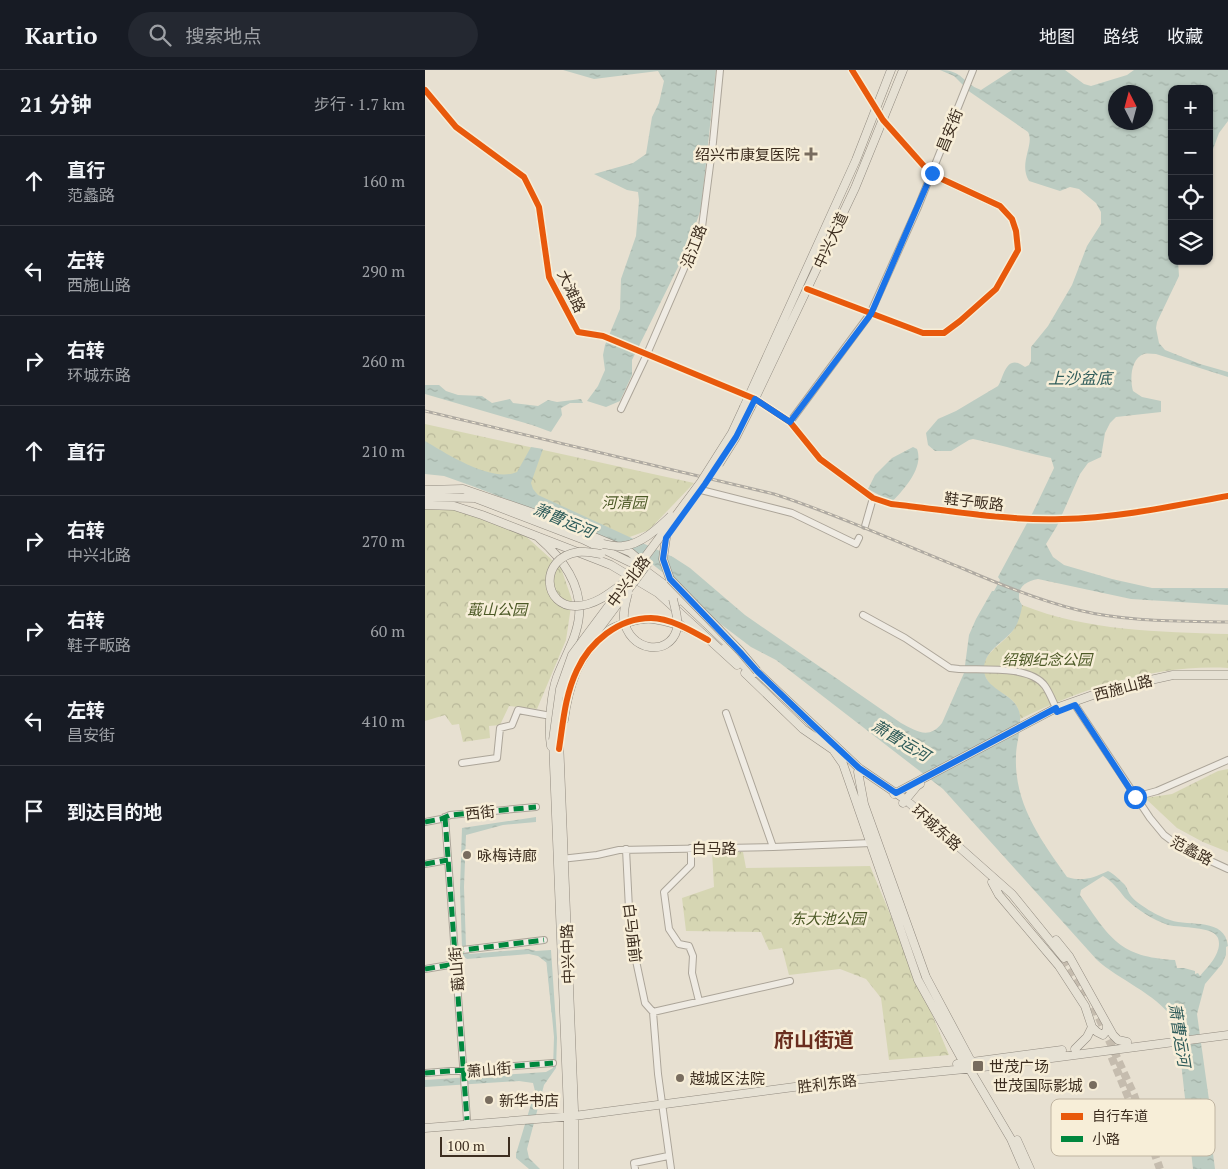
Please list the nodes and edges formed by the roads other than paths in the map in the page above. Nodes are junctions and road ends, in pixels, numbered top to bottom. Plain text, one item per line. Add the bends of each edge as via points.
1 (720, 70) edge
2 (852, 70) edge
3 (891, 70) edge
4 (903, 70) edge
5 (973, 70) edge
6 (425, 90) edge
7 (876, 108) junction
8 (883, 120) junction
9 (931, 174) junction
10 (807, 289) junction
11 (871, 314) junction
12 (647, 354) junction
13 (752, 397) junction
14 (747, 407) junction
15 (621, 409) dead end
16 (790, 422) junction
17 (425, 490) edge
18 (701, 490) junction
19 (1228, 496) edge
20 (425, 497) edge
21 (475, 498) junction
22 (873, 498) junction
23 (686, 503) junction
24 (425, 505) edge
25 (865, 526) dead end
26 (533, 534) junction
27 (666, 538) junction
28 (858, 541) dead end
29 (581, 542) junction
30 (601, 554) junction
31 (640, 570) junction
32 (629, 583) junction
33 (673, 599) junction
34 (863, 615) dead end
35 (708, 640) junction
36 (757, 671) junction
37 (1228, 677) edge
38 (1075, 705) junction
39 (1054, 711) junction
40 (726, 713) dead end
41 (551, 716) junction
42 (812, 727) junction
43 (556, 740) junction
44 (559, 749) junction
45 (834, 749) junction
46 (554, 759) junction
47 (1228, 760) edge
48 (462, 763) dead end
49 (859, 770) junction
50 (916, 785) junction
51 (894, 794) junction
52 (1135, 797) junction
53 (904, 801) junction
54 (536, 807) dead end
55 (445, 817) junction
56 (425, 822) edge
57 (871, 843) junction
58 (773, 847) junction
59 (691, 848) junction
60 (626, 849) junction
61 (560, 859) junction
62 (448, 860) junction
63 (425, 864) edge
64 (1228, 869) edge
65 (993, 880) junction
66 (544, 940) dead end
67 (460, 951) junction
68 (1062, 960) tunnel mouth
69 (455, 964) junction
70 (425, 969) edge
71 (790, 981) dead end
72 (699, 1001) junction
73 (653, 1012) junction
74 (1107, 1025) junction
75 (1092, 1027) junction
76 (1228, 1031) edge
77 (1228, 1035) edge
78 (1207, 1036) junction
79 (1164, 1041) junction
80 (1127, 1042) junction
81 (1075, 1049) junction
82 (553, 1063) dead end
83 (970, 1065) junction
84 (425, 1073) edge
85 (464, 1073) junction
86 (662, 1102) junction
87 (571, 1113) junction
88 (524, 1117) junction
89 (467, 1120) junction
90 (425, 1123) edge
91 (425, 1128) edge
92 (668, 1156) junction
93 (568, 1169) edge
94 (574, 1169) edge
95 (635, 1169) edge
96 (671, 1169) edge
97 (1024, 1169) edge
98 (1030, 1169) edge

1 - 12 street, 沿江路 via 702,227
2 - 7 street
3 - 7 main road, 中兴大道
4 - 8 main road, 中兴大道
5 - 9 street, 昌安街
6 - 12 street, 大滩路 via 456,127 523,177 539,207 549,277 578,332 603,336
7 - 8 street
7 - 13 main road, 中兴大道
8 - 9 street
8 - 10 main road, 中兴大道
9 - 11 street, 昌安街
9 - 11 street via 1000,206 1012,219 1018,250 996,289 943,333 923,333
10 - 11 street
10 - 13 main road, 中兴大道
11 - 16 street, 昌安街
12 - 13 street, 大滩路
12 - 15 street, 沿江路
13 - 14 main road, 中兴大道
13 - 16 street, 鞋子畈路
14 - 18 main road, 中兴北路, bridge via 736,437
14 - 23 main road, 中兴北路, bridge
16 - 22 street, 鞋子畈路 via 820,459
17 - 45 main road via 463,489 551,519 629,552 728,635 753,663 825,730
18 - 27 main road, 中兴北路
18 - 28 street via 793,513
19 - 22 street, 鞋子畈路 via 1132,513 1063,520 891,504
20 - 21 main road
21 - 23 main road, bridge via 603,544 623,546 654,532
21 - 29 main road
22 - 25 street
23 - 32 main road, 中兴北路, bridge
24 - 26 main road via 454,506
26 - 35 main road via 611,565 658,593
26 - 41 main road via 565,564 577,590 579,616 556,680
27 - 32 main road, 中兴北路, bridge
27 - 36 main road, bridge via 663,559 670,579
29 - 30 main road, bridge
29 - 31 main road
30 - 31 main road
30 - 32 main road, bridge via 580,552 561,558 553,568 549,583 557,599 576,606 590,604
31 - 33 main road, 环城东路
31 - 36 main road, 环城东路, bridge via 669,588
32 - 33 main road, bridge via 624,607 626,628 633,641 646,647 659,647 671,640 678,619
32 - 43 main road, 中兴北路, bridge via 572,655 560,689
33 - 42 main road, 环城东路
34 - 39 street via 950,668 1013,671 1036,677 1044,685
35 - 44 main road via 684,626 652,618 630,622 606,632 589,649 576,671 566,702
35 - 45 main road via 803,728
36 - 42 main road, 环城东路
37 - 38 main road, 西施山路 via 1173,678 1111,691
37 - 39 main road, 西施山路 via 1173,675 1110,688
38 - 39 main road, 西施山路
38 - 52 street, 范蠡路
39 - 50 main road, 西施山路
40 - 58 street
41 - 46 main road via 549,734
41 - 48 street via 518,710 512,725 500,728 497,758
42 - 45 main road, 环城东路
43 - 44 main road, 中兴中路
43 - 46 main road, 中兴中路
44 - 61 main road, 中兴中路
45 - 49 main road, 环城东路
45 - 57 main road via 843,764
46 - 61 main road, 中兴中路
47 - 52 street via 1157,791
49 - 51 main road, 环城东路
49 - 83 main road via 867,813 926,977
50 - 51 main road, 西施山路
50 - 53 main road, 西施山路
51 - 53 main road, 环城东路
52 - 64 street, 范蠡路 via 1164,835 1180,847
53 - 65 main road, 环城东路
54 - 55 street, 西街
55 - 56 street, 西街
55 - 62 street, 蕺山街
57 - 58 street, 白马路
57 - 83 main road via 918,980
58 - 59 street, 白马路
59 - 60 street, 白马路
59 - 72 street via 691,865 664,892 669,929 679,944 689,946 693,956 692,974
60 - 61 street, 白马路
60 - 73 street, 白马庙前 via 635,956 645,1003
61 - 87 main road, 中兴中路
62 - 63 street
62 - 67 street, 蕺山街
65 - 68 main road, 环城东路
65 - 74 main road via 1012,888 1069,956
65 - 75 main road via 999,895 1059,966 1085,1006
66 - 67 street
67 - 69 street, 蕺山街
69 - 70 street
69 - 85 street, 蕺山街
71 - 72 street
72 - 73 street
73 - 86 street
74 - 75 main road via 1103,1035
74 - 80 main road via 1118,1040
75 - 81 main road
76 - 78 main road, 胜利东路
77 - 78 main road, 胜利东路
78 - 79 main road, 胜利东路
79 - 80 main road, 胜利东路
79 - 83 main road, 胜利东路
80 - 81 main road, 胜利东路
81 - 83 main road, 胜利东路
82 - 85 street, 萧山街
83 - 86 main road, 胜利东路
83 - 97 main road
83 - 98 main road via 1015,1137
84 - 85 street, 萧山街
85 - 89 street, 蕺山街
86 - 87 main road, 胜利东路
86 - 92 street
87 - 88 main road, 胜利东路
87 - 93 main road, 中兴中路
87 - 94 main road, 中兴中路
88 - 89 main road, 胜利东路
88 - 91 main road, 胜利东路
89 - 90 main road, 胜利东路
92 - 95 street via 634,1163
92 - 96 street

